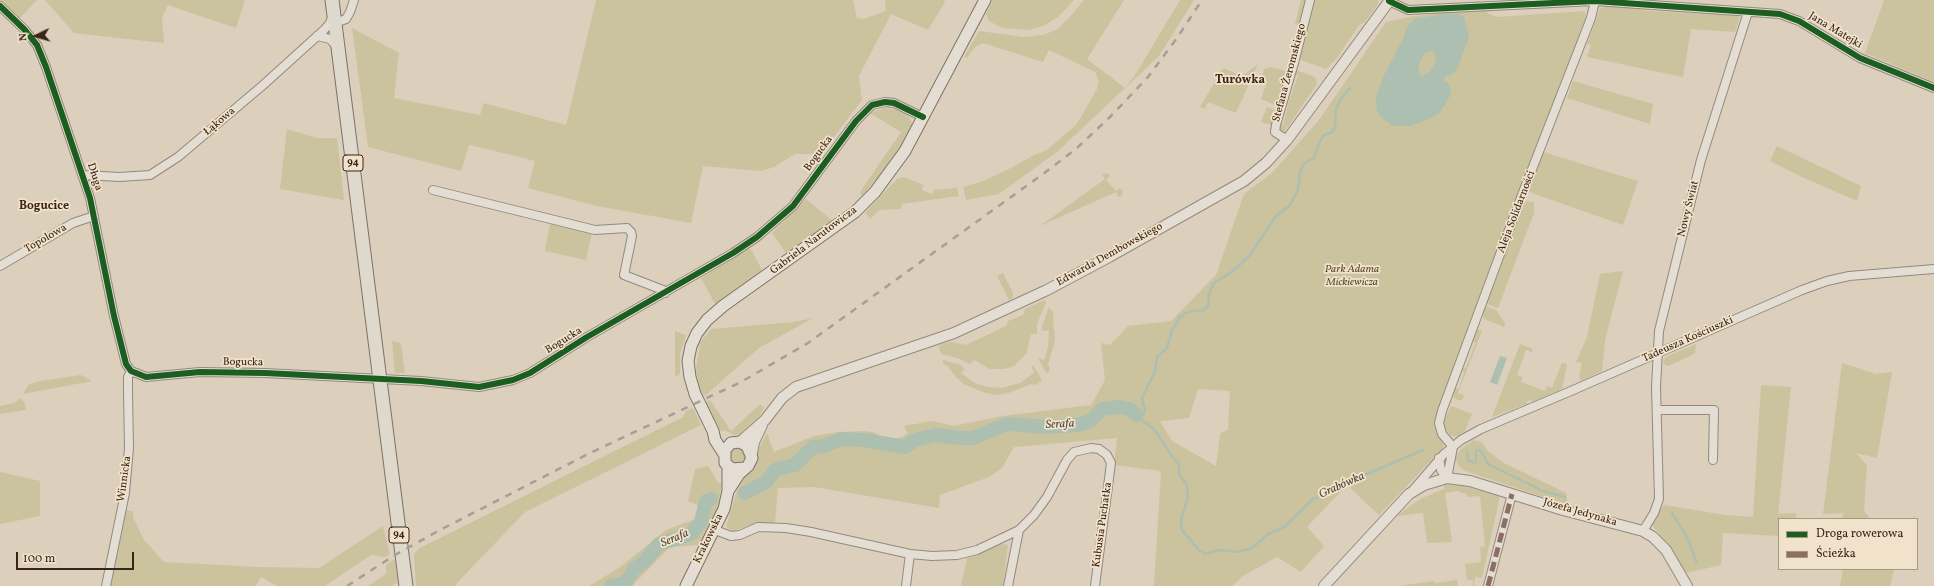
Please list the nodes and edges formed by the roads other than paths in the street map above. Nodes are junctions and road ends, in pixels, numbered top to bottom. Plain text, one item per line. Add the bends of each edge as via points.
1 (354, 0) edge
2 (985, 0) edge
3 (1310, 0) edge
4 (1389, 1) edge
5 (1595, 1) junction
6 (0, 6) edge
7 (334, 12) edge
8 (1748, 12) junction
9 (317, 36) junction
10 (338, 48) junction
11 (1934, 88) edge
12 (923, 117) junction
13 (1287, 140) junction
14 (84, 175) junction
15 (432, 190) dead end
16 (94, 216) junction
17 (0, 266) edge
18 (1934, 269) edge
19 (665, 293) junction
20 (1657, 353) junction
21 (131, 371) junction
22 (380, 379) junction
23 (1657, 410) junction
24 (765, 420) junction
25 (713, 431) junction
26 (737, 442) junction
27 (1453, 447) junction
28 (752, 453) junction
29 (724, 454) junction
30 (1439, 458) junction
31 (1713, 460) dead end
32 (728, 466) junction
33 (745, 468) junction
34 (1447, 478) junction
35 (728, 491) junction
36 (1409, 494) junction
37 (1512, 494) junction
38 (715, 530) junction
39 (1019, 530) junction
40 (1642, 531) junction
41 (910, 554) junction
42 (106, 586) edge
43 (406, 586) edge
44 (686, 586) edge
45 (906, 586) edge
46 (1008, 586) edge
47 (1095, 586) edge
48 (1324, 586) edge
49 (1488, 586) edge
50 (1687, 586) edge

1 - 7 street via 346,19
2 - 12 main road, Gabriela Narutowicza
3 - 13 street, Stefana Żeromskiego via 1275,132
4 - 5 street, Jana Matejki via 1408,10
4 - 13 street, Edwarda Dembowskiego
5 - 8 street, Jana Matejki
5 - 27 street, Aleja Solidarności via 1591,18 1439,423 1442,434
6 - 14 street, Długa via 37,45
7 - 9 street, Łąkowa via 330,23
7 - 10 main road, 94
8 - 11 street, Jana Matejki via 1789,16 1860,58
8 - 20 street, Nowy Świat via 1701,160 1658,331
9 - 10 street via 330,39
9 - 14 street, Łąkowa via 218,124 150,175
10 - 22 main road, 94
12 - 19 street, Bogucka via 894,103 878,103 869,107 784,214 740,249
12 - 25 main road, Gabriela Narutowicza via 894,167 875,192 855,212 723,306 697,332 688,361 690,377 695,394
13 - 24 street, Edwarda Dembowskiego via 1266,163 1244,181 1047,290 960,330 796,387 782,398
14 - 16 street, Długa
15 - 19 street via 595,230 627,228 632,236 624,275
16 - 17 street, Topolowa via 73,223
16 - 21 street, Długa via 114,316 125,360
18 - 20 street, Tadeusza Kościuszki via 1857,275 1827,281
19 - 22 street, Bogucka via 530,373 513,380 479,387
20 - 23 street, Nowy Świat
20 - 27 street, Tadeusza Kościuszki via 1493,424
21 - 22 street, Bogucka via 146,377 200,372
21 - 42 street, Winnicka via 128,377 129,448 124,493
22 - 43 main road, 94
23 - 31 street via 1714,410
23 - 40 street, Nowy Świat via 1659,499 1654,513
24 - 26 street, Edwarda Dembowskiego
24 - 28 street, Edwarda Dembowskiego via 754,442
25 - 26 main road
25 - 29 main road via 715,440
26 - 28 main road via 747,446
26 - 29 main road via 728,446
27 - 30 street, Tadeusza Kościuszki
27 - 34 street
28 - 33 main road
29 - 32 main road
30 - 34 street via 1441,470
30 - 36 street, Tadeusza Kościuszki
32 - 33 main road via 736,470
32 - 35 main road, Krakowska
33 - 35 main road, Krakowska
34 - 36 street, Tadeusza Kościuszki via 1424,485
34 - 37 street, Józefa Jedynaka via 1460,479
35 - 38 main road, Krakowska
36 - 48 street, Tadeusza Kościuszki
37 - 40 street, Józefa Jedynaka
37 - 49 street
38 - 41 street via 731,536 758,527 786,528
38 - 44 main road, Krakowska
39 - 41 street via 977,550 958,555
39 - 46 street
39 - 47 street, Kubusia Puchatka via 1047,497 1074,452 1099,449 1107,455 1111,463
40 - 50 street, Józefa Jedynaka via 1653,537 1666,550
41 - 45 street

